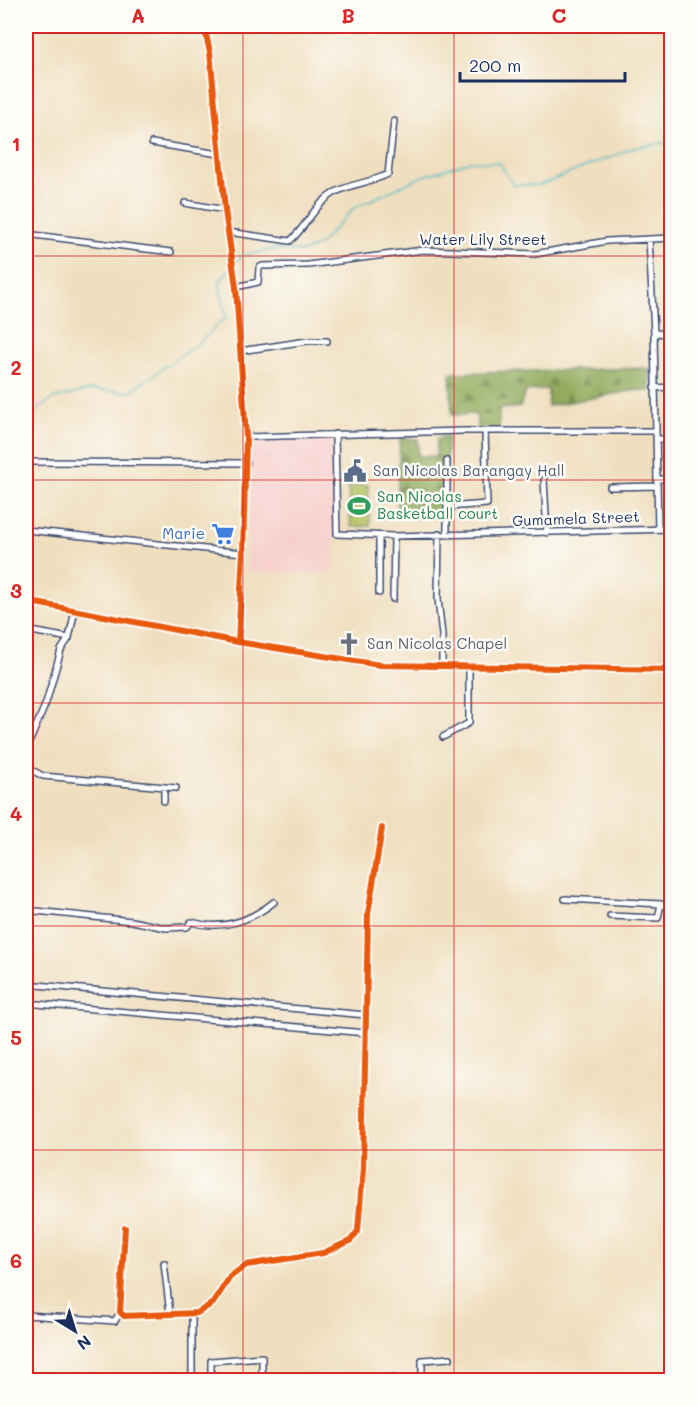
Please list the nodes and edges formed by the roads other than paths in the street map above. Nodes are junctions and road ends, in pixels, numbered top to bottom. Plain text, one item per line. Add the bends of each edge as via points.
1 (204, 26) edge
2 (394, 121) dead end
3 (152, 143) dead end
4 (219, 154) junction
5 (185, 203) dead end
6 (225, 210) junction
7 (228, 232) junction
8 (26, 234) edge
9 (672, 238) edge
10 (649, 239) junction
11 (171, 252) dead end
12 (236, 287) junction
13 (654, 333) junction
14 (672, 334) edge
15 (327, 341) dead end
16 (240, 351) junction
17 (672, 387) edge
18 (654, 388) junction
19 (485, 431) junction
20 (656, 431) junction
21 (335, 434) junction
22 (246, 437) junction
23 (672, 438) edge
24 (656, 439) junction
25 (447, 461) dead end
26 (26, 462) edge
27 (247, 463) junction
28 (672, 479) edge
29 (544, 480) dead end
30 (657, 482) junction
31 (610, 487) dead end
32 (447, 507) junction
33 (658, 529) junction
34 (671, 529) edge
35 (26, 530) edge
36 (547, 533) junction
37 (439, 534) junction
38 (447, 534) junction
39 (380, 536) junction
40 (394, 536) junction
41 (672, 542) edge
42 (243, 553) junction
43 (379, 593) dead end
44 (393, 599) dead end
45 (26, 601) edge
46 (75, 610) junction
47 (26, 630) edge
48 (69, 638) junction
49 (238, 642) junction
50 (442, 666) junction
51 (469, 666) junction
52 (672, 670) edge
53 (443, 736) dead end
54 (26, 750) edge
55 (26, 767) edge
56 (164, 788) junction
57 (176, 788) dead end
58 (164, 801) dead end
59 (382, 828) dead end
60 (565, 899) dead end
61 (274, 902) dead end
62 (661, 904) junction
63 (672, 909) edge
64 (26, 910) edge
65 (610, 916) dead end
66 (26, 984) edge
67 (26, 1003) edge
68 (366, 1015) junction
69 (366, 1033) junction
70 (125, 1228) dead end
71 (164, 1263) dead end
72 (120, 1312) junction
73 (170, 1314) junction
74 (192, 1314) junction
75 (26, 1315) edge
76 (450, 1358) dead end
77 (192, 1380) edge
78 (210, 1380) edge
79 (262, 1380) edge
80 (422, 1380) edge

1 - 4 street
2 - 7 street via 388,174 336,191 311,212 290,241
3 - 4 street
4 - 6 street
5 - 6 street
6 - 7 street
7 - 12 street
8 - 11 street
9 - 10 street, Water Lily Street
10 - 12 street, Water Lily Street via 607,241 535,254 423,250 308,265 262,266 258,282
10 - 13 street
12 - 16 street
13 - 14 street
13 - 18 street
15 - 16 street
16 - 22 street
17 - 18 street
18 - 20 street
19 - 20 street
19 - 21 street
19 - 32 street via 487,504
20 - 24 street
21 - 22 street
21 - 39 street, Gumamela Street via 337,534
22 - 27 street
23 - 24 street
24 - 30 street
25 - 32 street
26 - 27 street
27 - 42 street
28 - 30 street
29 - 36 street
30 - 31 street
30 - 33 street
32 - 38 street
33 - 34 street, Gumamela Street
33 - 36 street, Gumamela Street
34 - 41 street
35 - 42 street
36 - 38 street, Gumamela Street
37 - 38 street, Gumamela Street
37 - 40 street, Gumamela Street
37 - 50 street
39 - 40 street, Gumamela Street
39 - 43 street
40 - 44 street
42 - 49 street
45 - 46 street
46 - 48 street
46 - 49 street
47 - 48 street
48 - 54 street via 61,650 46,703
49 - 50 street via 380,665
50 - 51 street
51 - 52 street
51 - 53 street via 469,723
55 - 56 street via 43,776
56 - 57 street
56 - 58 street
59 - 68 street via 368,914
60 - 62 street
61 - 64 street via 242,921 208,927 191,922 187,927 166,928
62 - 63 street
62 - 65 street via 658,918
66 - 68 street
67 - 69 street
68 - 69 street
69 - 74 street via 358,1231 350,1241 322,1253 246,1265 230,1277 213,1303
70 - 72 street
71 - 73 street
72 - 73 street via 124,1316
72 - 75 street via 115,1321
73 - 74 street
74 - 77 street
76 - 80 street via 422,1360
78 - 79 street via 210,1361 262,1357

